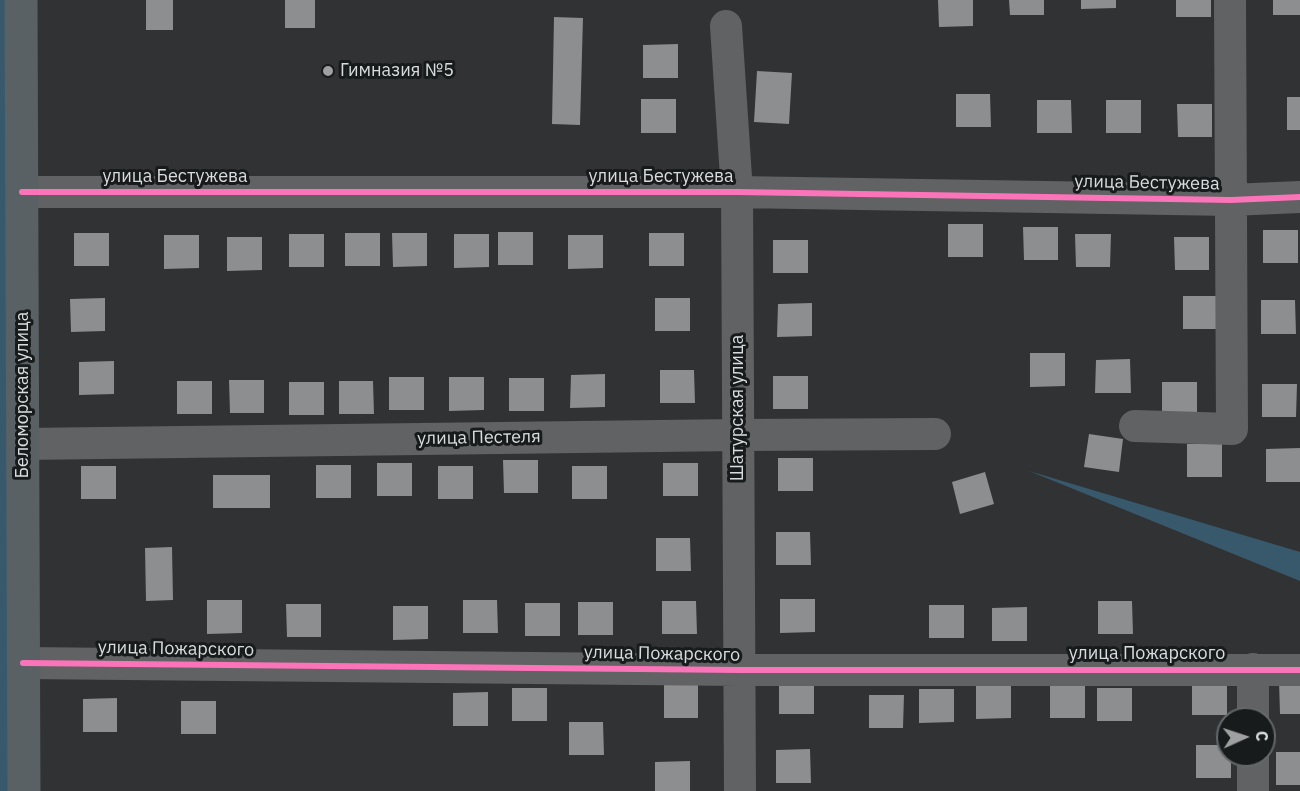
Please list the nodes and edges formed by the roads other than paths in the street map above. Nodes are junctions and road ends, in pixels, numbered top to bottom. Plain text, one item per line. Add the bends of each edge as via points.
1 (21, 0) edge
2 (1230, 0) edge
3 (726, 26) dead end
4 (22, 192) junction
5 (737, 192) junction
6 (1300, 197) edge
7 (1231, 200) junction
8 (1135, 426) dead end
9 (935, 434) dead end
10 (738, 435) junction
11 (23, 444) junction
12 (23, 663) junction
13 (1253, 669) junction
14 (739, 670) junction
15 (1300, 670) edge
16 (1253, 707) edge
17 (1253, 767) edge
18 (24, 791) edge
19 (740, 791) edge
20 (1253, 791) edge

1 - 4 main road, Беломорская улица
2 - 7 street
3 - 5 street, Шатурская улица
4 - 5 street, улица Бестужева
4 - 11 main road, Беломорская улица
5 - 7 street, улица Бестужева
5 - 10 street, Шатурская улица
6 - 7 street, улица Бестужева
7 - 8 street via 1232,429
9 - 10 street, улица Пестеля
10 - 11 street, улица Пестеля
10 - 14 street, Шатурская улица
11 - 12 main road, Беломорская улица
12 - 14 street, улица Пожарского
12 - 18 main road, Беломорская улица
13 - 14 street, улица Пожарского
13 - 15 street, улица Пожарского
13 - 16 street
14 - 19 street, Шатурская улица
17 - 20 street

